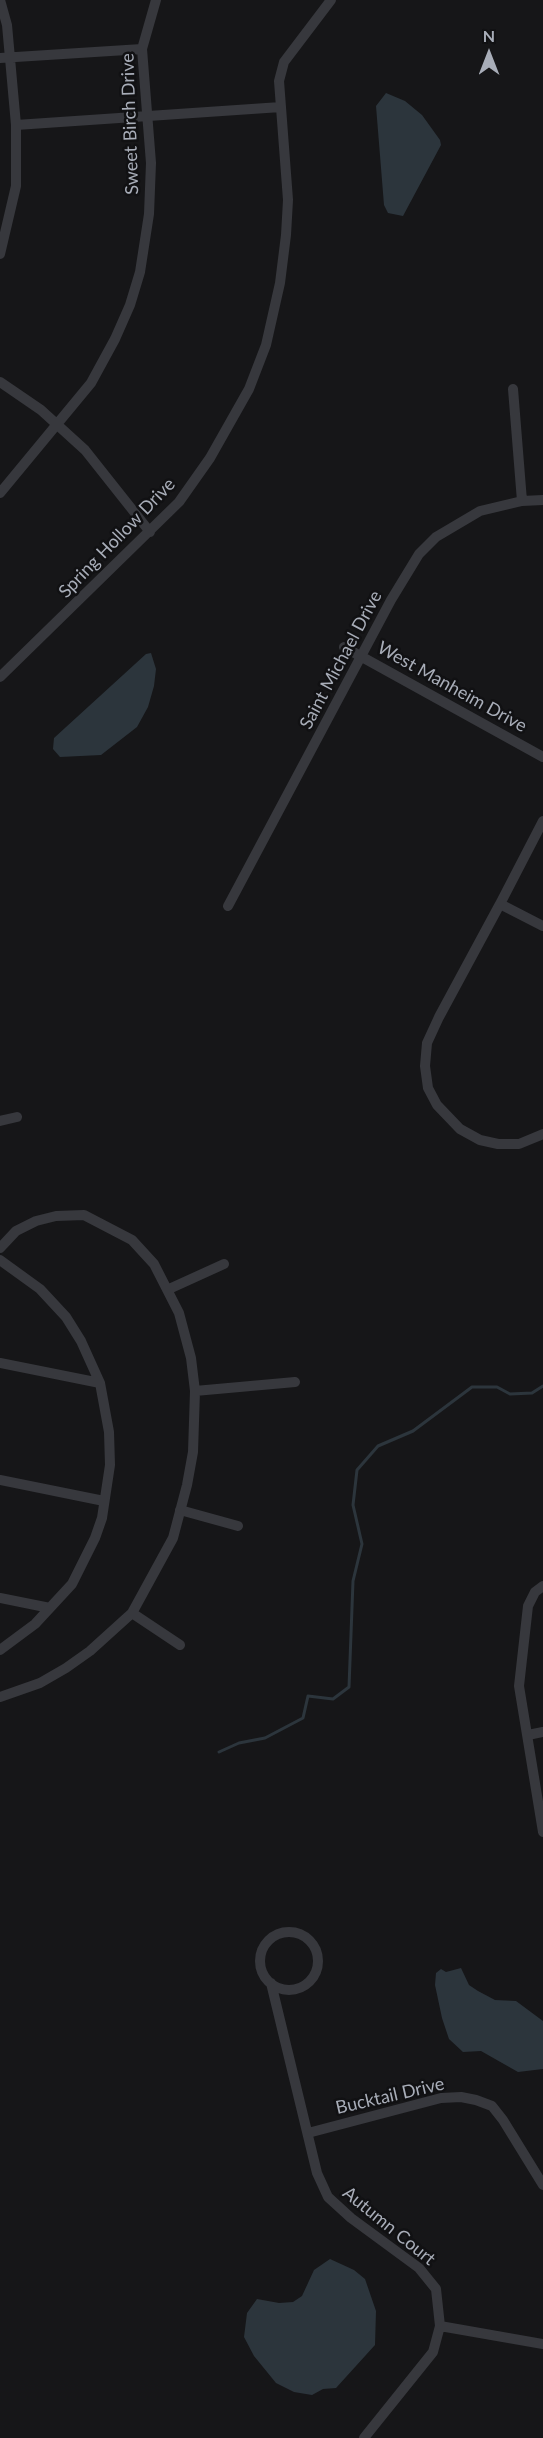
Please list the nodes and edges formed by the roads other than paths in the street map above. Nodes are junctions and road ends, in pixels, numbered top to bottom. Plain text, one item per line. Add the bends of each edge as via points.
1 (0, 0) edge
2 (156, 0) edge
3 (331, 0) edge
4 (142, 49) junction
5 (5, 58) edge
6 (281, 107) junction
7 (146, 116) junction
8 (16, 125) junction
9 (0, 254) edge
10 (0, 382) edge
11 (513, 389) dead end
12 (58, 426) junction
13 (0, 493) edge
14 (543, 500) edge
15 (522, 501) junction
16 (150, 532) junction
17 (344, 647) dead end
18 (362, 656) junction
19 (0, 676) edge
20 (543, 757) edge
21 (543, 821) edge
22 (500, 904) junction
23 (228, 906) dead end
24 (543, 926) edge
25 (17, 1117) dead end
26 (0, 1120) edge
27 (543, 1134) edge
28 (0, 1248) edge
29 (0, 1260) edge
30 (224, 1264) dead end
31 (169, 1289) junction
32 (0, 1363) edge
33 (296, 1382) dead end
34 (100, 1383) junction
35 (195, 1391) junction
36 (0, 1480) edge
37 (104, 1501) junction
38 (180, 1510) junction
39 (238, 1526) dead end
40 (543, 1586) edge
41 (0, 1598) edge
42 (50, 1608) junction
43 (132, 1613) junction
44 (180, 1645) dead end
45 (0, 1650) edge
46 (0, 1697) edge
47 (543, 1732) edge
48 (528, 1735) junction
49 (543, 1833) edge
50 (271, 1983) junction
51 (309, 2133) junction
52 (543, 2185) edge
53 (440, 2326) junction
54 (543, 2344) edge
55 (364, 2438) edge

1 - 5 street via 7,25
2 - 4 street, Sweet Birch Drive
3 - 6 street, Spring Hollow Drive via 284,62 279,81
4 - 5 street
4 - 7 street, Sweet Birch Drive
5 - 8 street
6 - 7 street
6 - 16 street, Spring Hollow Drive via 288,200 286,235 266,345 249,389 210,458 179,502
7 - 8 street
7 - 12 street, Sweet Birch Drive via 151,163 149,214 140,272 130,305 103,364
8 - 9 street via 16,186
10 - 12 street
11 - 15 street
12 - 13 street, Sweet Birch Drive
12 - 16 street via 85,450
14 - 15 street, Saint Michael Drive
15 - 18 street, Saint Michael Drive via 480,511 436,537 419,554
16 - 19 street, Spring Hollow Drive
17 - 18 street, West Manheim Drive
18 - 20 street, West Manheim Drive
18 - 23 street, Saint Michael Drive
21 - 22 street
22 - 24 street
22 - 27 street via 427,1043 424,1066 428,1088 448,1118 480,1140 519,1144
25 - 26 street
28 - 31 street via 16,1231 36,1221 84,1215 132,1240 154,1264
29 - 34 street via 40,1289 66,1317
30 - 31 street
31 - 35 street via 191,1358
32 - 34 street
33 - 35 street
34 - 37 street via 109,1432 110,1465
35 - 38 street via 193,1452
36 - 37 street
37 - 42 street via 99,1528 72,1584
38 - 39 street
38 - 43 street via 173,1539
40 - 48 street via 528,1606 519,1686
41 - 42 street
42 - 45 street
43 - 44 street
43 - 46 street via 66,1668 40,1683
47 - 48 street
48 - 49 street
50 - 50 street, Autumn Court via 294,1989 304,1986 314,1975 318,1959 314,1946 305,1937 285,1932 266,1944 261,1966
50 - 51 street, Autumn Court
51 - 52 street, Bucktail Drive via 441,2098 476,2100 492,2106 504,2120
51 - 53 street, Autumn Court via 317,2173 328,2198 419,2268 436,2289
53 - 54 street
53 - 55 street, Autumn Court via 433,2352

